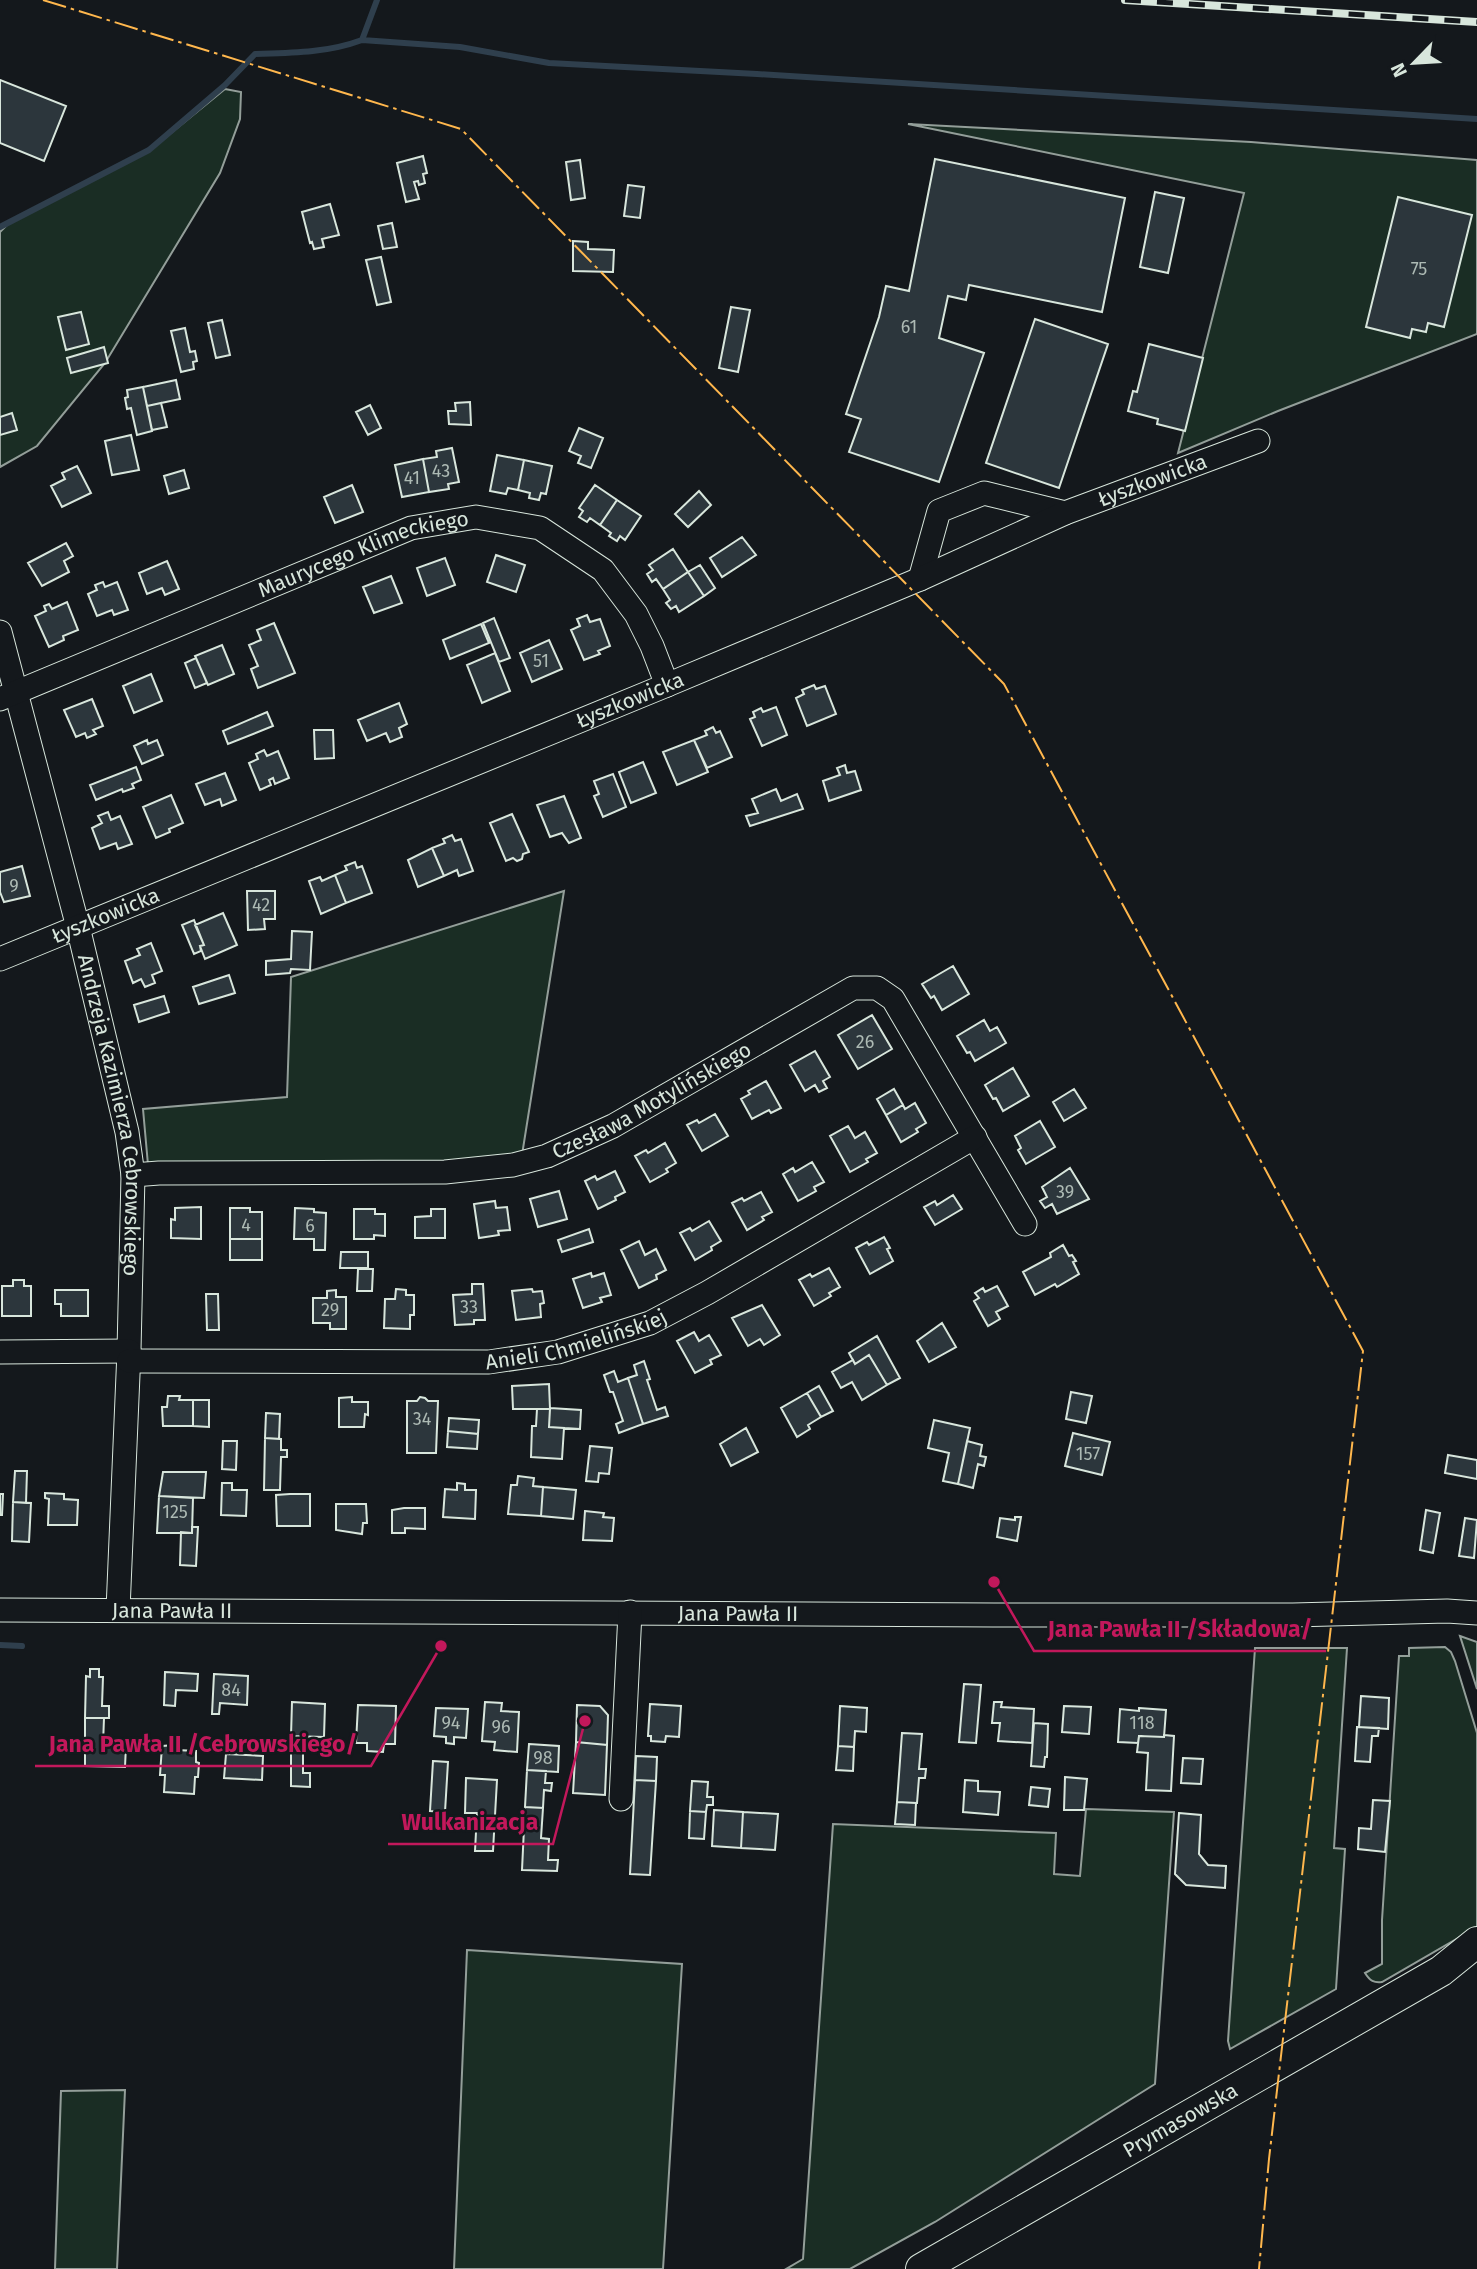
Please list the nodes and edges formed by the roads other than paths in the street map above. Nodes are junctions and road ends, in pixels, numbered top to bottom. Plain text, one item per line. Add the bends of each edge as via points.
1 (1258, 441) dead end
2 (1065, 513) junction
3 (920, 579) junction
4 (0, 632) edge
5 (667, 685) junction
6 (9, 695) edge
7 (78, 927) junction
8 (0, 959) edge
9 (975, 1137) junction
10 (133, 1175) junction
11 (1026, 1224) dead end
12 (0, 1352) edge
13 (129, 1356) junction
14 (0, 1610) edge
15 (118, 1610) junction
16 (630, 1612) junction
17 (1477, 1613) edge
18 (621, 1799) dead end
19 (1477, 1942) edge
20 (1477, 1957) edge
21 (1441, 1971) junction
22 (921, 2269) edge

1 - 2 street, Łyszkowicka
2 - 3 street, Łyszkowicka
2 - 3 street via 984,493 939,512
3 - 5 street, Łyszkowicka
4 - 6 street, Andrzeja Kazimierza Cebrowskiego
5 - 6 street, Maurycego Klimeckiego via 636,614 603,570 540,528 476,517 411,528
5 - 7 street, Łyszkowicka
6 - 7 street, Andrzeja Kazimierza Cebrowskiego
7 - 8 street, Łyszkowicka
7 - 10 street, Andrzeja Kazimierza Cebrowskiego
9 - 10 street, Czesława Motylińskiego via 894,999 877,988 853,988 614,1126 547,1156 513,1165 445,1172
9 - 11 street, Czesława Motylińskiego
9 - 13 street, Anieli Chmielińskiej via 662,1317 558,1352 489,1362
10 - 13 street, Andrzeja Kazimierza Cebrowskiego
12 - 13 street, Anieli Chmielińskiej
13 - 15 street, Andrzeja Kazimierza Cebrowskiego
14 - 15 street, Jana Pawła II
15 - 16 street, Jana Pawła II
16 - 17 street, Jana Pawła II
16 - 18 street
19 - 21 main road, Prymasowska
20 - 21 main road, Prymasowska
21 - 22 main road, Prymasowska

